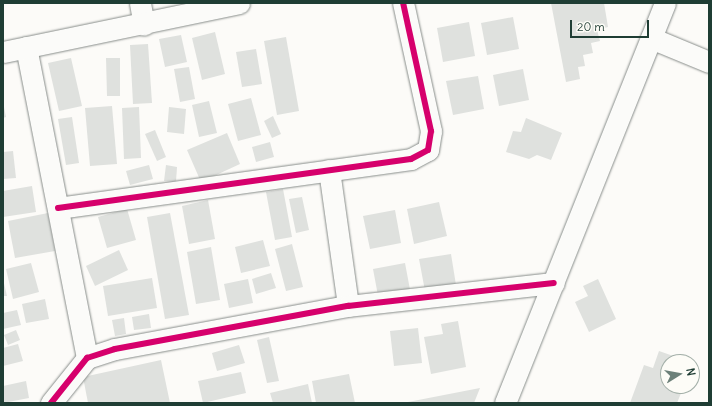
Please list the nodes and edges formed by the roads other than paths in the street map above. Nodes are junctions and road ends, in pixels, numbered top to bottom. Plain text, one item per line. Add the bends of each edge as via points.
1 (140, 3) edge
2 (239, 3) edge
3 (403, 3) edge
4 (664, 3) edge
5 (144, 25) junction
6 (650, 38) junction
7 (26, 47) junction
8 (3, 52) edge
9 (709, 62) edge
10 (329, 170) junction
11 (58, 208) junction
12 (554, 283) junction
13 (348, 306) junction
14 (87, 358) junction
15 (51, 403) edge
16 (506, 403) edge

1 - 5 street
2 - 5 street
3 - 10 street via 431,131 428,150 411,159
4 - 6 street
5 - 7 street
6 - 9 street
6 - 12 street
7 - 8 street
7 - 11 street
10 - 11 street
10 - 13 street
11 - 14 street
12 - 13 street
12 - 16 street
13 - 14 street via 115,349
14 - 15 street

